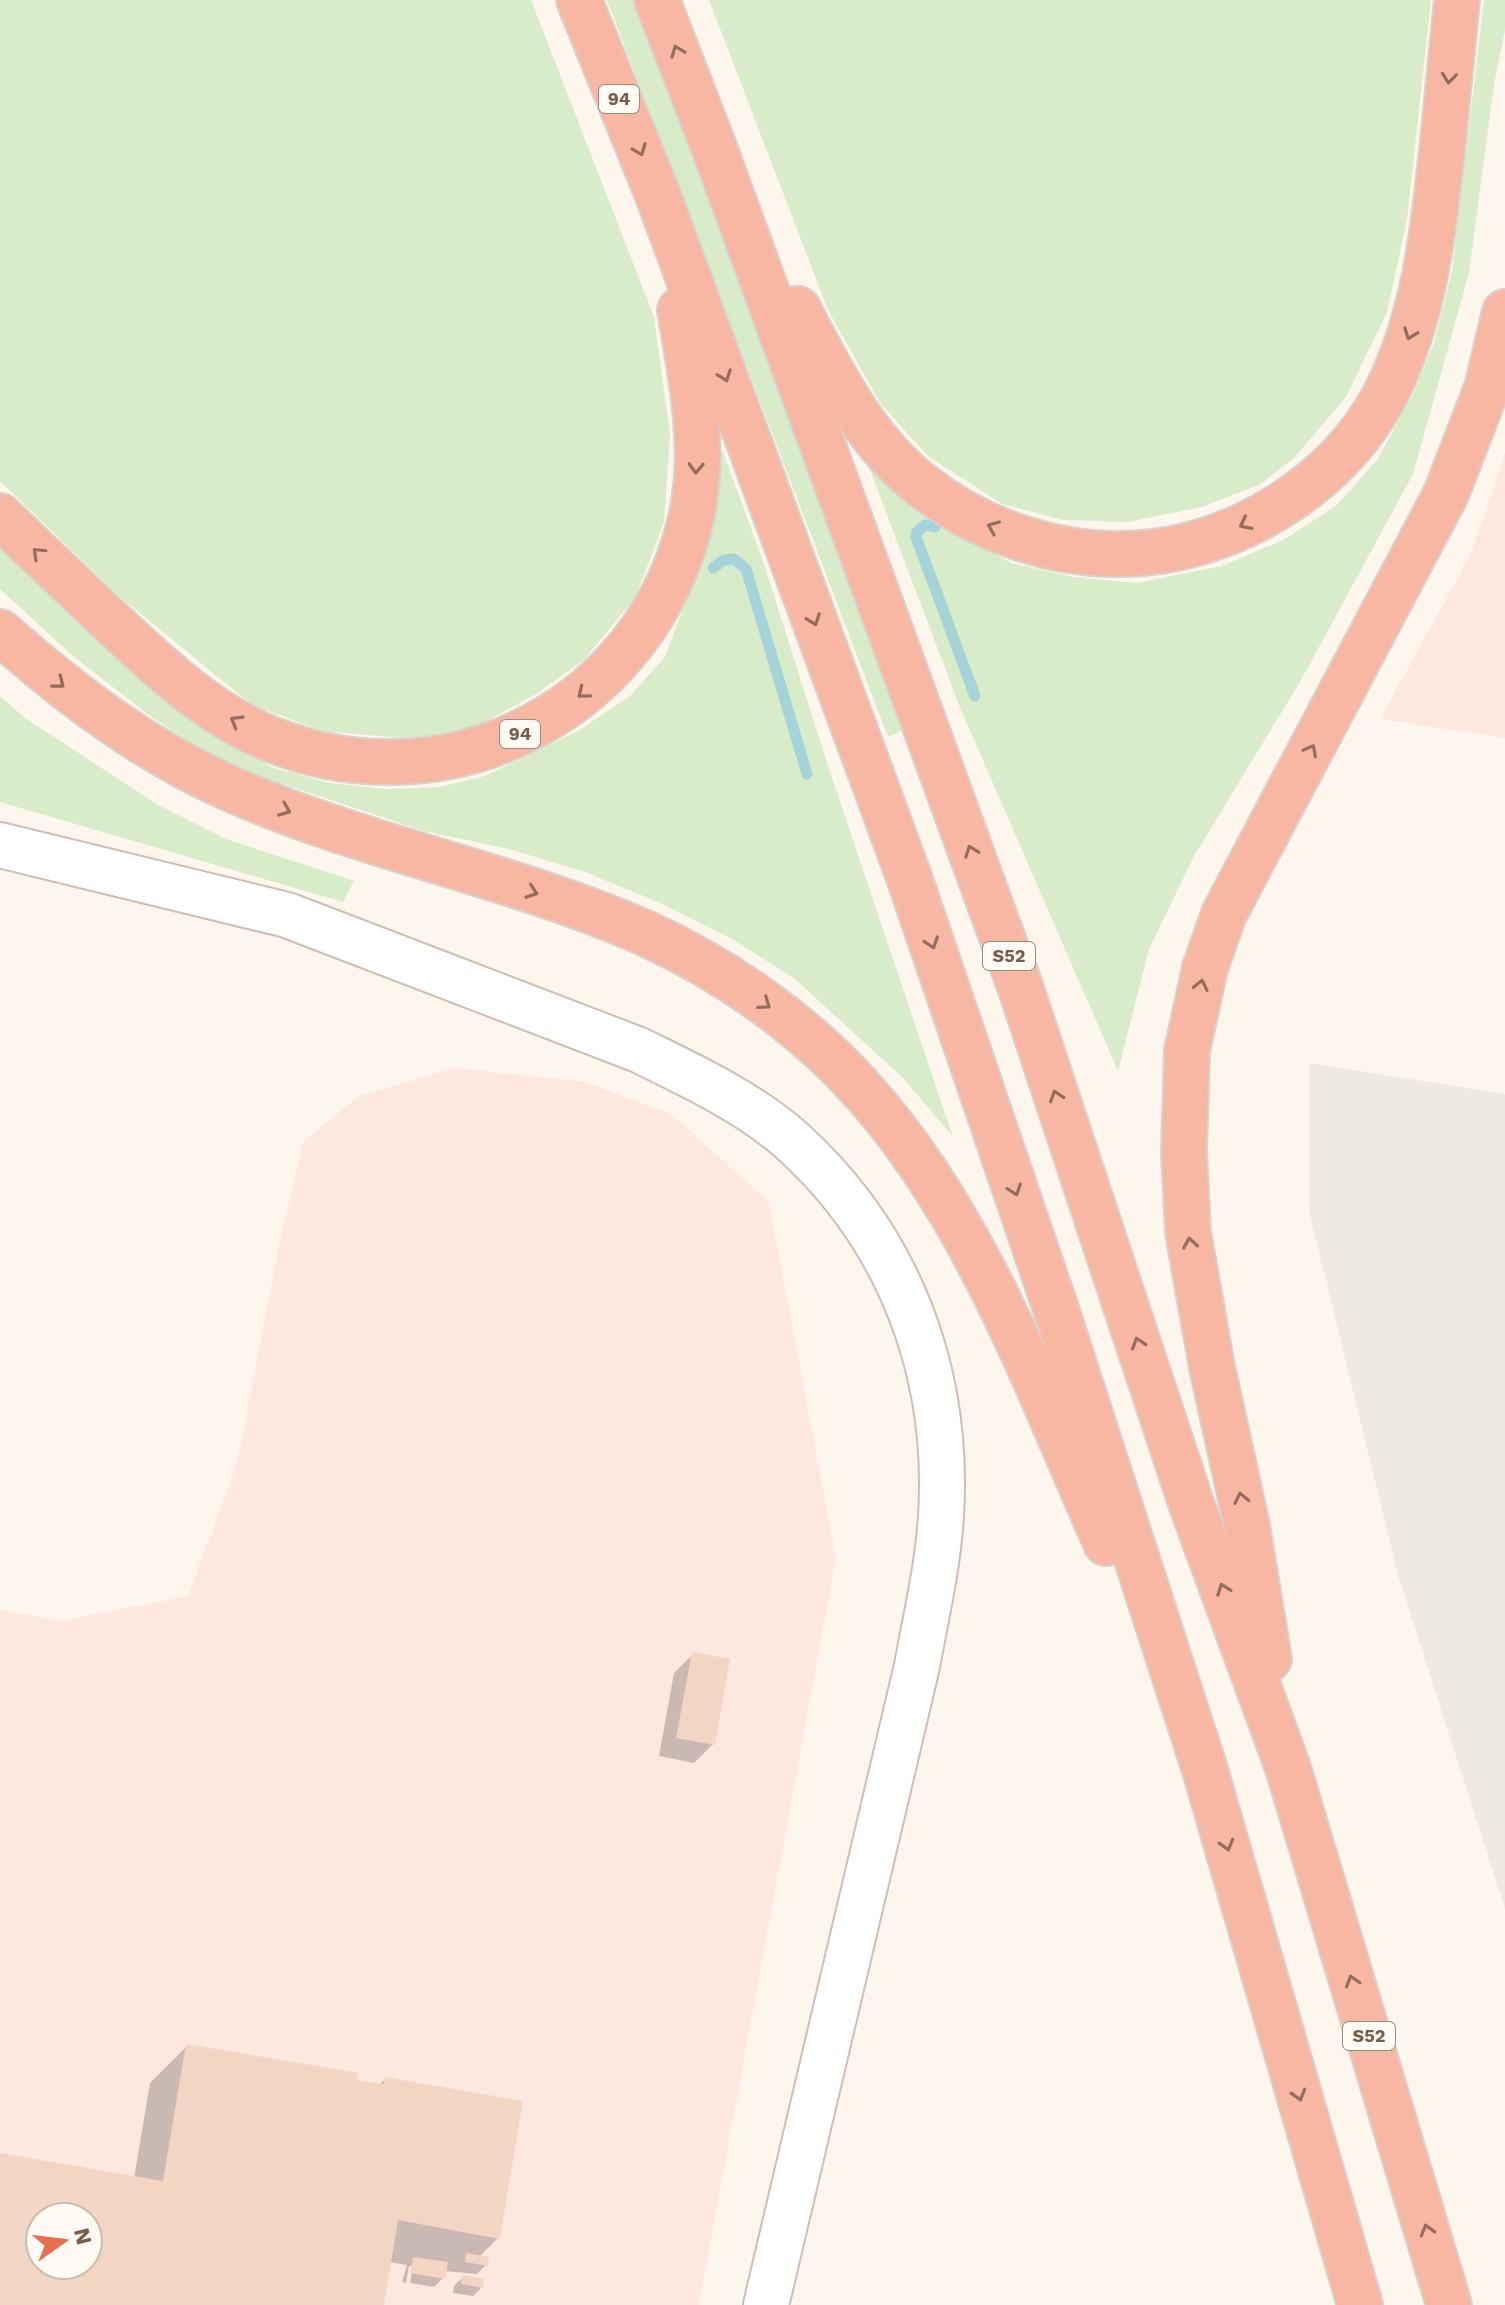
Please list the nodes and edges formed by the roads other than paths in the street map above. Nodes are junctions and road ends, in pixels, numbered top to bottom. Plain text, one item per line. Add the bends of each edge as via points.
1 (579, 0) edge
2 (657, 0) edge
3 (1457, 0) edge
4 (715, 150) junction
5 (659, 198) junction
6 (1505, 312) edge
7 (0, 516) edge
8 (0, 632) edge
9 (0, 845) edge
10 (1288, 1768) junction
11 (1205, 1770) junction
12 (766, 2305) edge
13 (1360, 2305) edge
14 (1449, 2305) edge

1 -> 5 highway, 94
4 -> 2 highway
3 -> 4 highway via 1434,233 1415,322 1383,398 1360,434 1307,487 1236,530 1201,542 1127,554 1050,545 980,522 920,484 858,415 830,370
10 -> 4 highway, S52 via 1191,1503 1021,989
5 -> 7 highway, 94 via 689,361 695,428 693,511 681,557 641,634 610,671 515,737 447,758 402,761 329,757 265,737 158,666
5 -> 11 highway via 909,877
10 -> 6 highway via 1247,1526 1188,1232 1187,1051 1205,968 1224,914 1446,494 1487,388
8 -> 11 highway via 118,726 235,791 644,933 741,988 826,1053 901,1135 985,1272
9 - 12 lane via 287,915 639,1050 739,1104 789,1139 858,1215 905,1295 925,1348 936,1399 942,1479 938,1544 917,1666
14 -> 10 highway, S52
11 -> 13 highway

